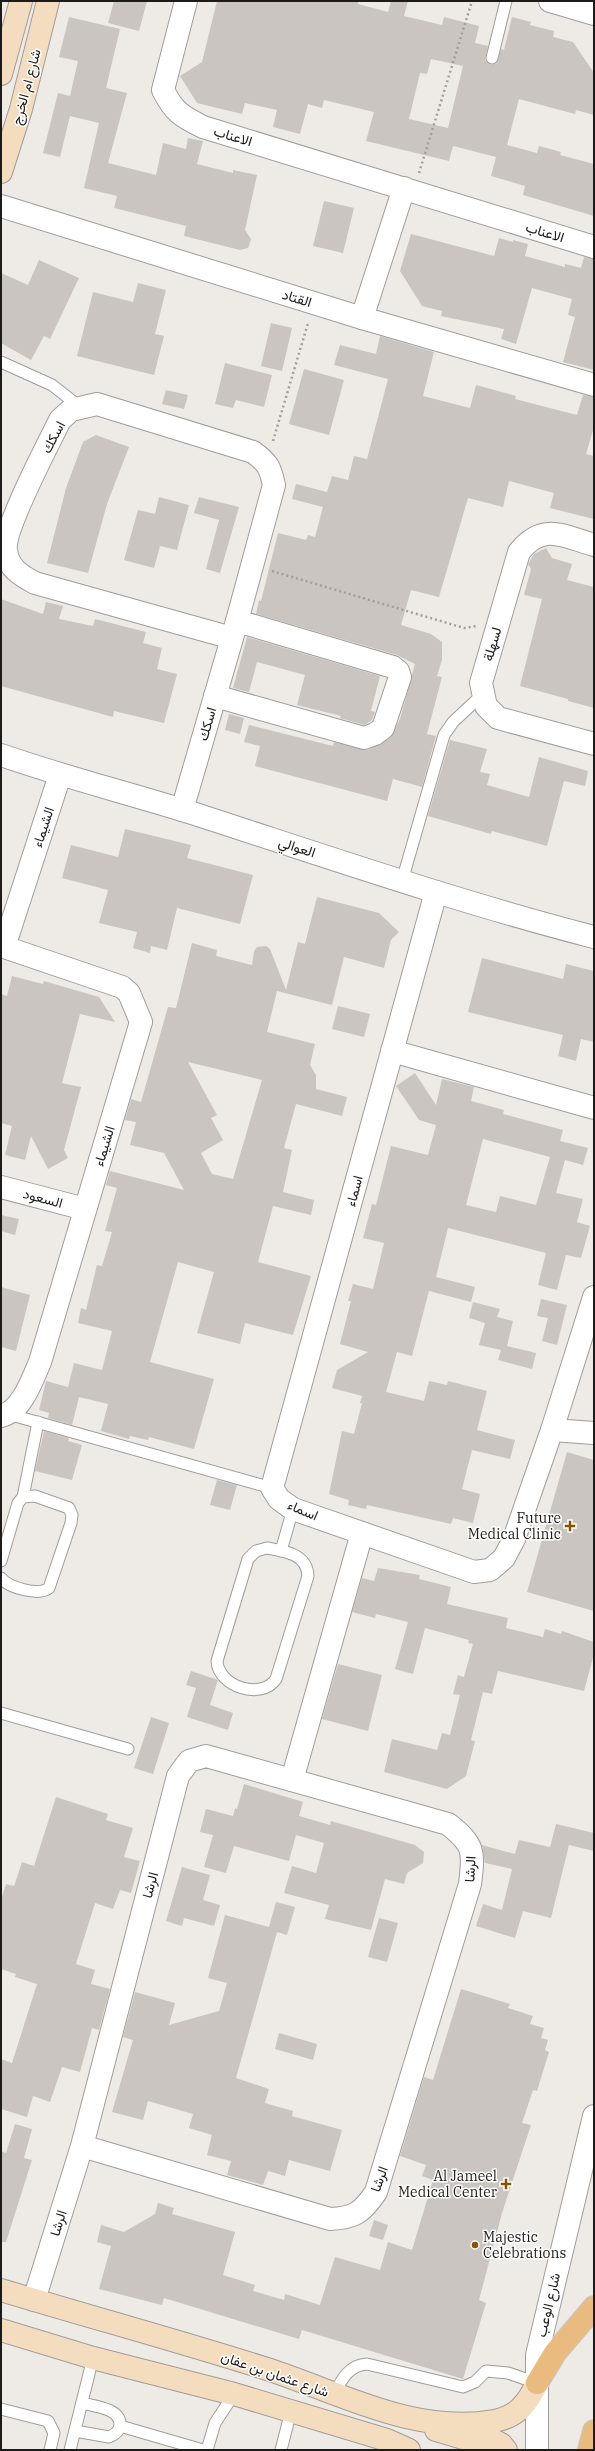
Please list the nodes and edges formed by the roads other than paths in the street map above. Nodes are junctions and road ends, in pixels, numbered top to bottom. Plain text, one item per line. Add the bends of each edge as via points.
1 (21, 1) edge
2 (48, 1) edge
3 (186, 1) edge
4 (506, 1) edge
5 (550, 1) edge
6 (594, 14) edge
7 (492, 58) dead end
8 (1, 74) edge
9 (1, 172) edge
10 (409, 190) junction
11 (1, 206) edge
12 (594, 247) edge
13 (362, 318) junction
14 (1, 362) edge
15 (594, 385) edge
16 (80, 407) junction
17 (594, 545) edge
18 (235, 630) junction
19 (483, 694) junction
20 (215, 696) junction
21 (594, 744) edge
22 (1, 755) edge
23 (60, 776) junction
24 (182, 810) junction
25 (402, 881) junction
26 (436, 892) junction
27 (594, 937) edge
28 (3, 946) edge
29 (392, 1051) junction
30 (594, 1108) edge
31 (1, 1187) edge
32 (85, 1209) junction
33 (593, 1308) edge
34 (4, 1415) edge
35 (38, 1422) junction
36 (552, 1430) junction
37 (594, 1433) edge
38 (272, 1488) junction
39 (24, 1497) junction
40 (293, 1509) junction
41 (362, 1533) junction
42 (281, 1551) junction
43 (1, 1561) edge
44 (1, 1578) edge
45 (1, 1713) edge
46 (128, 1749) dead end
47 (292, 1780) junction
48 (594, 2116) edge
49 (82, 2146) junction
50 (1, 2290) edge
51 (34, 2300) junction
52 (594, 2307) edge
53 (1, 2330) edge
54 (93, 2358) junction
55 (537, 2383) junction
56 (234, 2394) junction
57 (334, 2394) junction
58 (82, 2403) junction
59 (1, 2409) edge
60 (291, 2411) junction
61 (395, 2415) junction
62 (120, 2426) junction
63 (75, 2431) junction
64 (594, 2431) edge
65 (387, 2440) junction
66 (50, 2450) edge
67 (70, 2450) edge
68 (203, 2450) edge
69 (207, 2450) edge
70 (281, 2450) edge
71 (409, 2450) edge
72 (426, 2450) edge
73 (506, 2450) edge
74 (537, 2450) edge
75 (589, 2450) edge

1 - 8 street, شارع ام الخرج
2 - 9 street, شارع ام الخرج via 21,109
3 - 10 street, الاعناب via 163,90 172,108 203,127
4 - 7 lane
5 - 6 street
10 - 12 street, الاعناب
10 - 13 street
11 - 13 street, القتاد
13 - 15 street, القتاد
14 - 16 lane via 52,385
16 - 18 street, اسكك via 97,404 253,452 266,462 274,485
16 - 18 street, اسكك via 71,410 60,420 9,528 5,549 10,564 18,573 35,583
17 - 19 street, لسهلة via 546,532 529,540 519,552 481,683
18 - 20 street, اسكك
18 - 20 street via 393,667 398,670 400,676 383,728 364,738
19 - 21 street, لسهلة via 486,706 498,718
19 - 25 lane via 453,722 444,735
20 - 24 street, اسكك
22 - 23 street, العوالي
23 - 24 street, العوالي
23 - 28 street, الشيماء
24 - 25 street, العوالي
25 - 26 street, العوالي
26 - 27 street, العوالي
26 - 29 street, اسماء
28 - 32 street, الشيماء via 122,988 129,993 141,1022
29 - 30 street
29 - 38 street, اسماء
31 - 32 street, السعود
32 - 34 street, الشيماء via 40,1362 25,1395
33 - 36 street, اسماء
34 - 35 lane
35 - 38 lane
35 - 39 lane
36 - 37 street
36 - 41 street, اسماء via 514,1539 504,1558 490,1570 474,1572
38 - 40 street, اسماء via 279,1499
39 - 43 lane via 18,1503
39 - 44 lane via 35,1496 65,1506 71,1511 72,1523 53,1581 46,1591 35,1591
40 - 41 street, اسماء
40 - 42 lane
41 - 47 street
42 - 42 lane via 262,1548 251,1554 248,1559 217,1661 219,1672 227,1681 257,1690 268,1687 276,1679 308,1576 308,1570 302,1560
45 - 46 lane
47 - 49 street, الرشا via 206,1756 189,1761 178,1776
47 - 49 street, الرشا via 448,1824 466,1837 473,1856 470,1884 376,2192 365,2208 347,2218 330,2219
48 - 55 street, شارع الوعب via 540,2341
49 - 51 street, الرشا
50 - 51 street, شارع عثمان بن عفان
51 - 57 street, شارع عثمان بن عفان via 268,2370
52 - 55 main road via 556,2353
53 - 54 street, شارع عثمان بن عفان
54 - 56 street, شارع عثمان بن عفان
54 - 58 lane
55 - 57 lane via 508,2373 486,2371 475,2382 463,2387 367,2364 357,2364 348,2372
55 - 61 street, شارع عثمان بن عفان via 521,2408 508,2417 494,2421 444,2423
55 - 74 street, شارع الوعب
56 - 60 street, شارع عثمان بن عفان
56 - 69 lane via 215,2423
57 - 61 street, شارع عثمان بن عفان
58 - 62 lane via 112,2412 117,2416
58 - 63 lane
59 - 66 lane via 48,2422 54,2433
60 - 65 street, شارع عثمان بن عفان
60 - 70 lane
61 - 73 street via 450,2435 495,2441
62 - 63 lane via 114,2435 109,2437
62 - 68 lane
63 - 67 lane
64 - 75 main road
65 - 71 street, شارع عثمان بن عفان
65 - 72 street

